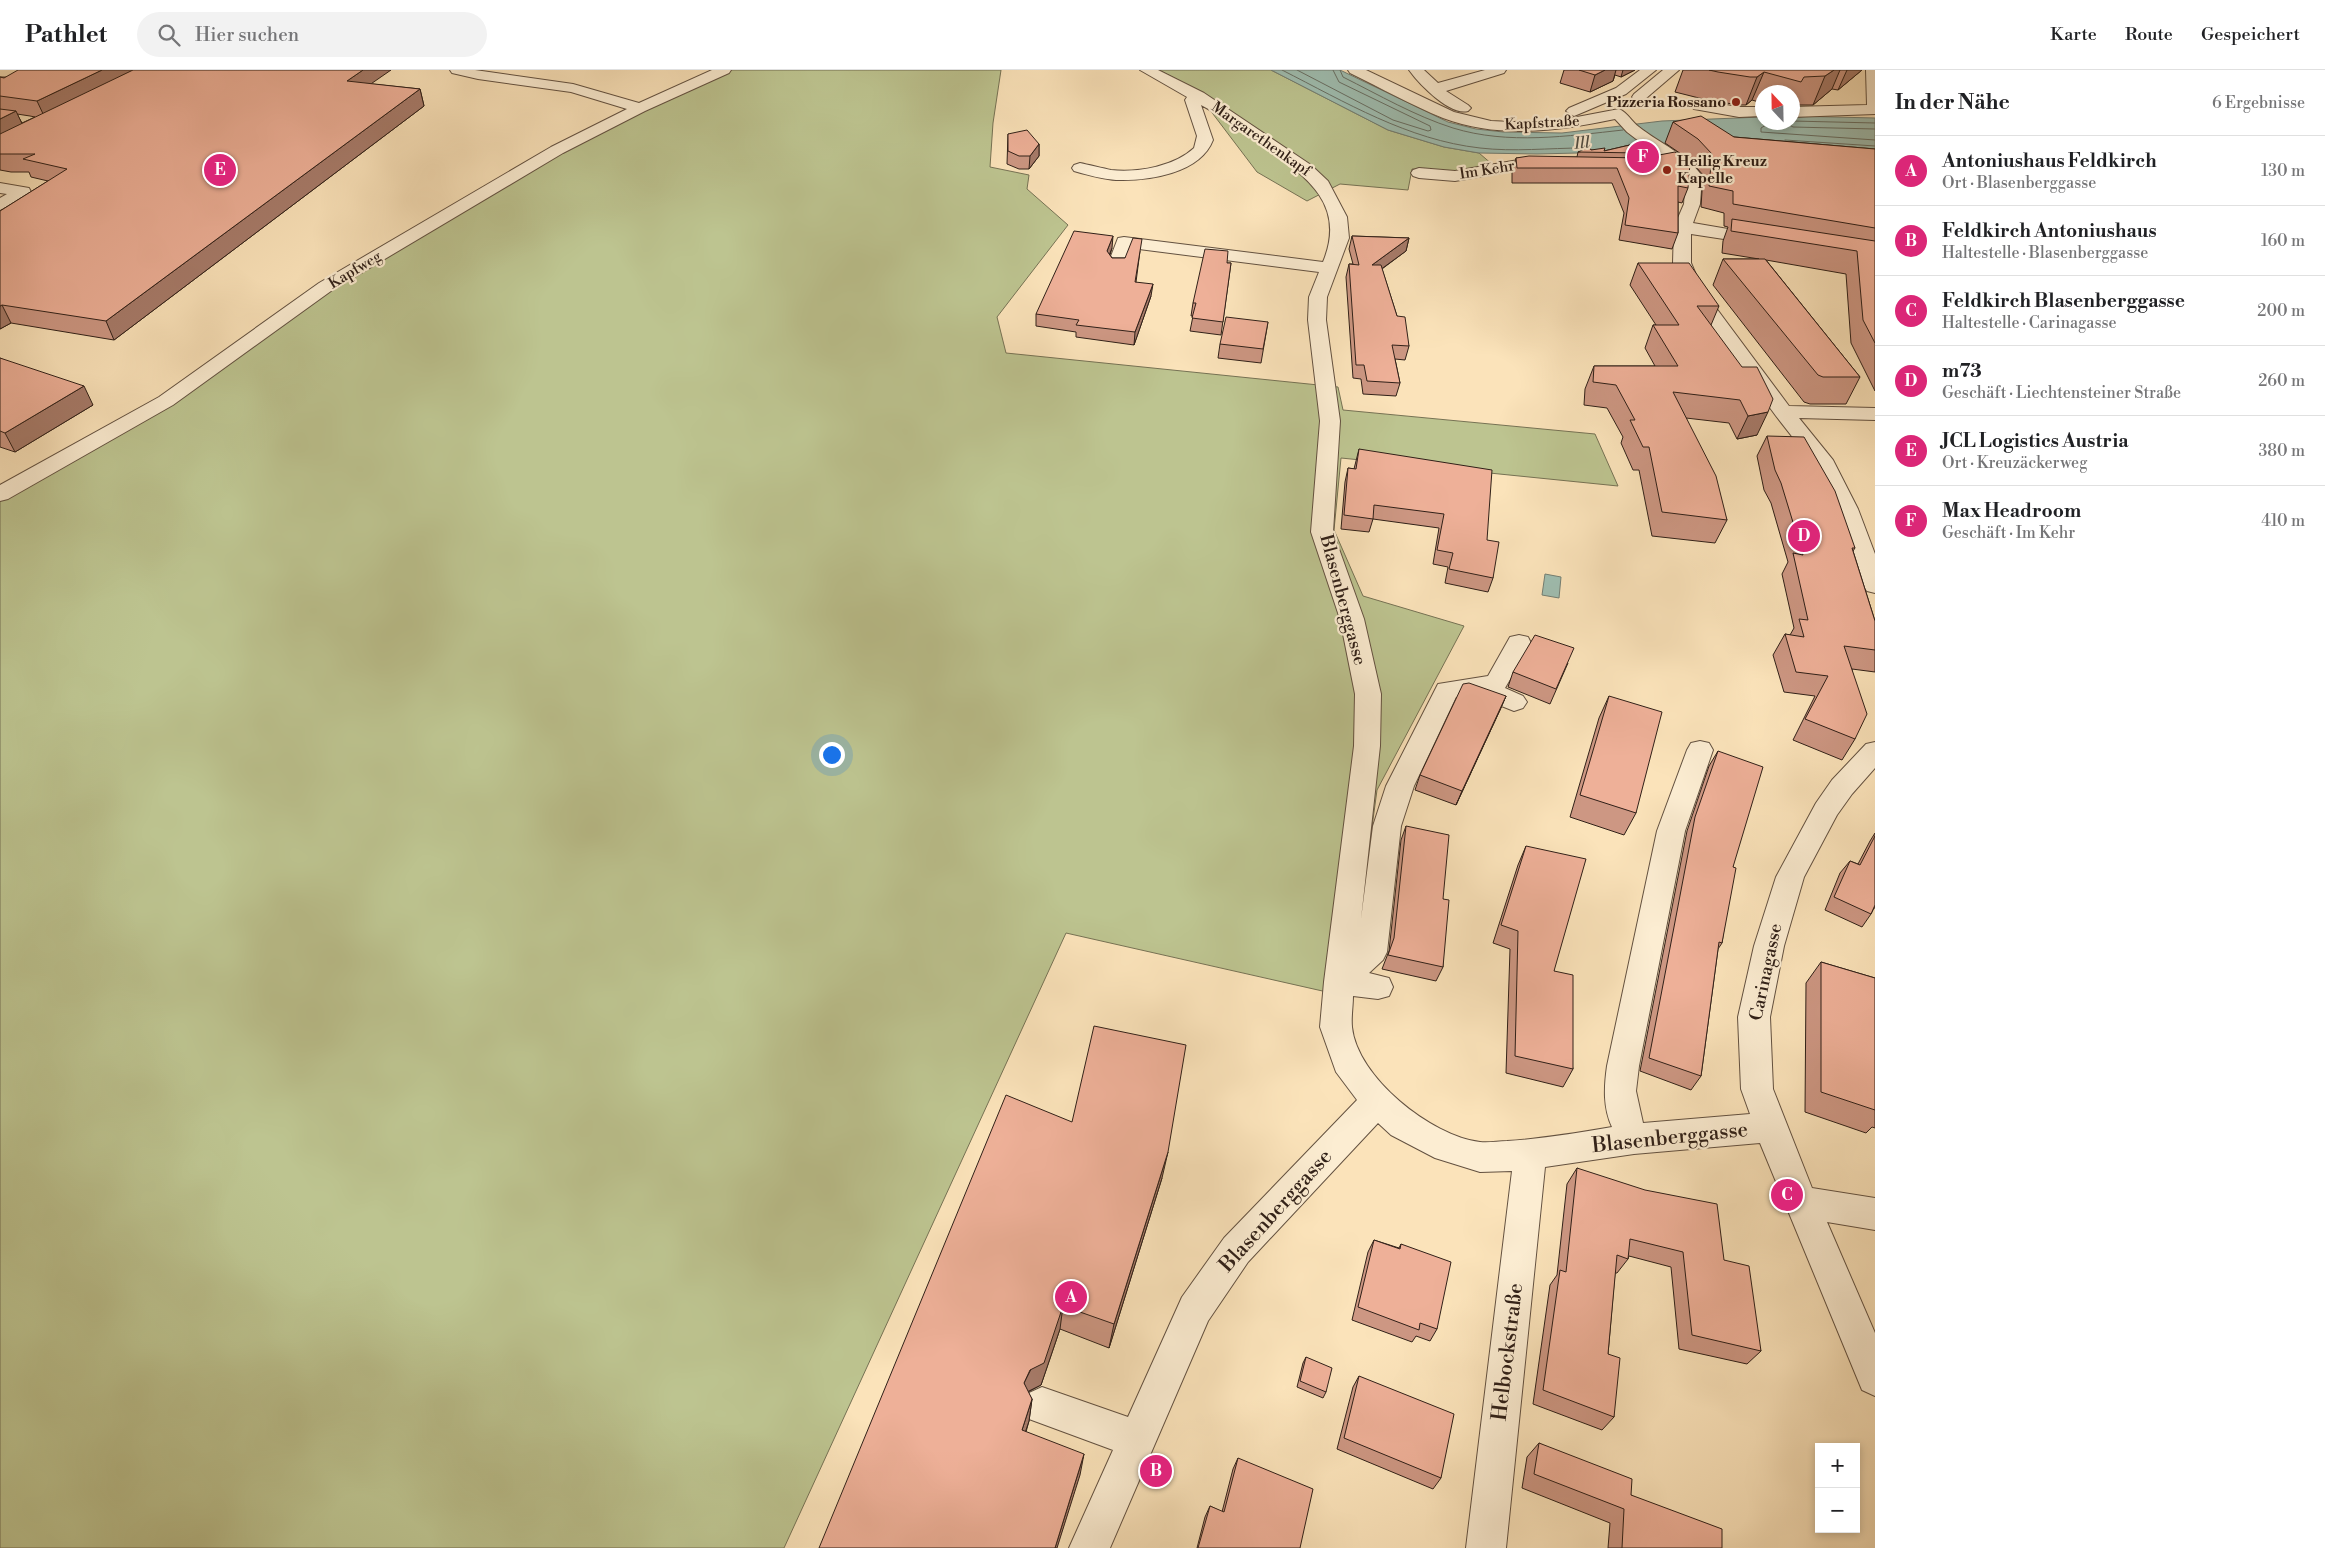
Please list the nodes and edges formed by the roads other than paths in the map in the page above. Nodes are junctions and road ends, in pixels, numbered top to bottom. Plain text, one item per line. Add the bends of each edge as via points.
1 (457, 70) edge
2 (724, 70) edge
3 (1147, 70) edge
4 (1355, 70) edge
5 (1416, 70) edge
6 (1499, 70) edge
7 (1649, 70) edge
8 (1672, 70) edge
9 (1868, 71) edge
10 (1436, 88) junction
11 (1199, 96) junction
12 (1699, 106) dead end
13 (640, 108) junction
14 (1875, 108) edge
15 (1755, 112) edge
16 (1800, 112) edge
17 (1621, 117) junction
18 (1674, 159) junction
19 (1649, 164) edge
20 (1565, 166) edge
21 (1080, 168) dead end
22 (1419, 173) dead end
23 (1322, 184) joint
24 (0, 188) edge
25 (0, 205) edge
26 (1683, 227) junction
27 (1781, 242) edge
28 (1117, 264) edge
29 (1329, 268) junction
30 (1783, 412) junction
31 (1875, 414) edge
32 (0, 475) edge
33 (20, 483) junction
34 (0, 494) edge
35 (1875, 586) edge
36 (1519, 643) dead end
37 (1476, 686) junction
38 (1514, 702) dead end
39 (1700, 750) dead end
40 (1875, 751) edge
41 (1339, 982) junction
42 (1378, 987) dead end
43 (1377, 1100) junction
44 (1771, 1127) junction
45 (1634, 1139) junction
46 (1528, 1155) junction
47 (1802, 1202) junction
48 (1875, 1214) edge
49 (1875, 1378) edge
50 (1042, 1406) dead end
51 (1136, 1439) junction
52 (1089, 1548) edge
53 (1486, 1548) edge

1 - 13 street via 573,88
2 - 13 street, Kapfweg
3 - 11 street, Margarethenkapf
4 - 17 street, Kapfstraße via 1450,115 1476,123 1511,127 1560,126
5 - 10 street
6 - 10 street
7 - 10 street via 1620,91 1594,103 1571,113 1540,118 1497,116 1466,109 1446,99
8 - 17 street
9 - 14 street via 1875,80
11 - 21 street, Margarethenkapf via 1192,100 1206,139 1202,151 1194,158 1170,168 1116,175
11 - 23 street, Margarethenkapf via 1305,168
12 - 15 street
13 - 33 street, Kapfweg via 557,150 325,288 166,401
14 - 16 street
17 - 18 street
18 - 19 street
18 - 26 street via 1694,176 1692,204
20 - 22 street, Im Kehr via 1524,164 1455,176
23 - 29 street, Blasenberggasse via 1339,217 1340,238
24 - 25 street via 23,192
26 - 27 street
26 - 30 street via 1682,263 1693,290
28 - 29 street via 1124,242
29 - 41 street, Blasenberggasse via 1318,297 1317,320 1330,421 1322,532 1352,619 1368,694 1366,746
30 - 31 street
30 - 35 street via 1822,460 1841,494
32 - 33 street
33 - 34 street, Kapfweg
36 - 37 street via 1496,683
37 - 38 street
37 - 41 street via 1447,690 1400,786 1387,826 1372,952
39 - 45 street via 1670,832 1623,1066 1620,1092 1625,1120
40 - 44 street, Carinagasse via 1826,810 1790,877 1769,946 1754,1017 1757,1089
41 - 42 street
41 - 43 street, Blasenberggasse via 1336,1027 1347,1062
43 - 46 street, Blasenberggasse via 1403,1125 1435,1143 1480,1157
43 - 51 street, Blasenberggasse via 1236,1250 1195,1309
44 - 45 street, Blasenberggasse
44 - 47 street, Carinagasse
45 - 46 street, Blasenberggasse
46 - 53 street, Helbockstraße via 1529,1177
47 - 48 street
47 - 49 street, Carinagasse
50 - 51 street
51 - 52 street, Blasenberggasse

